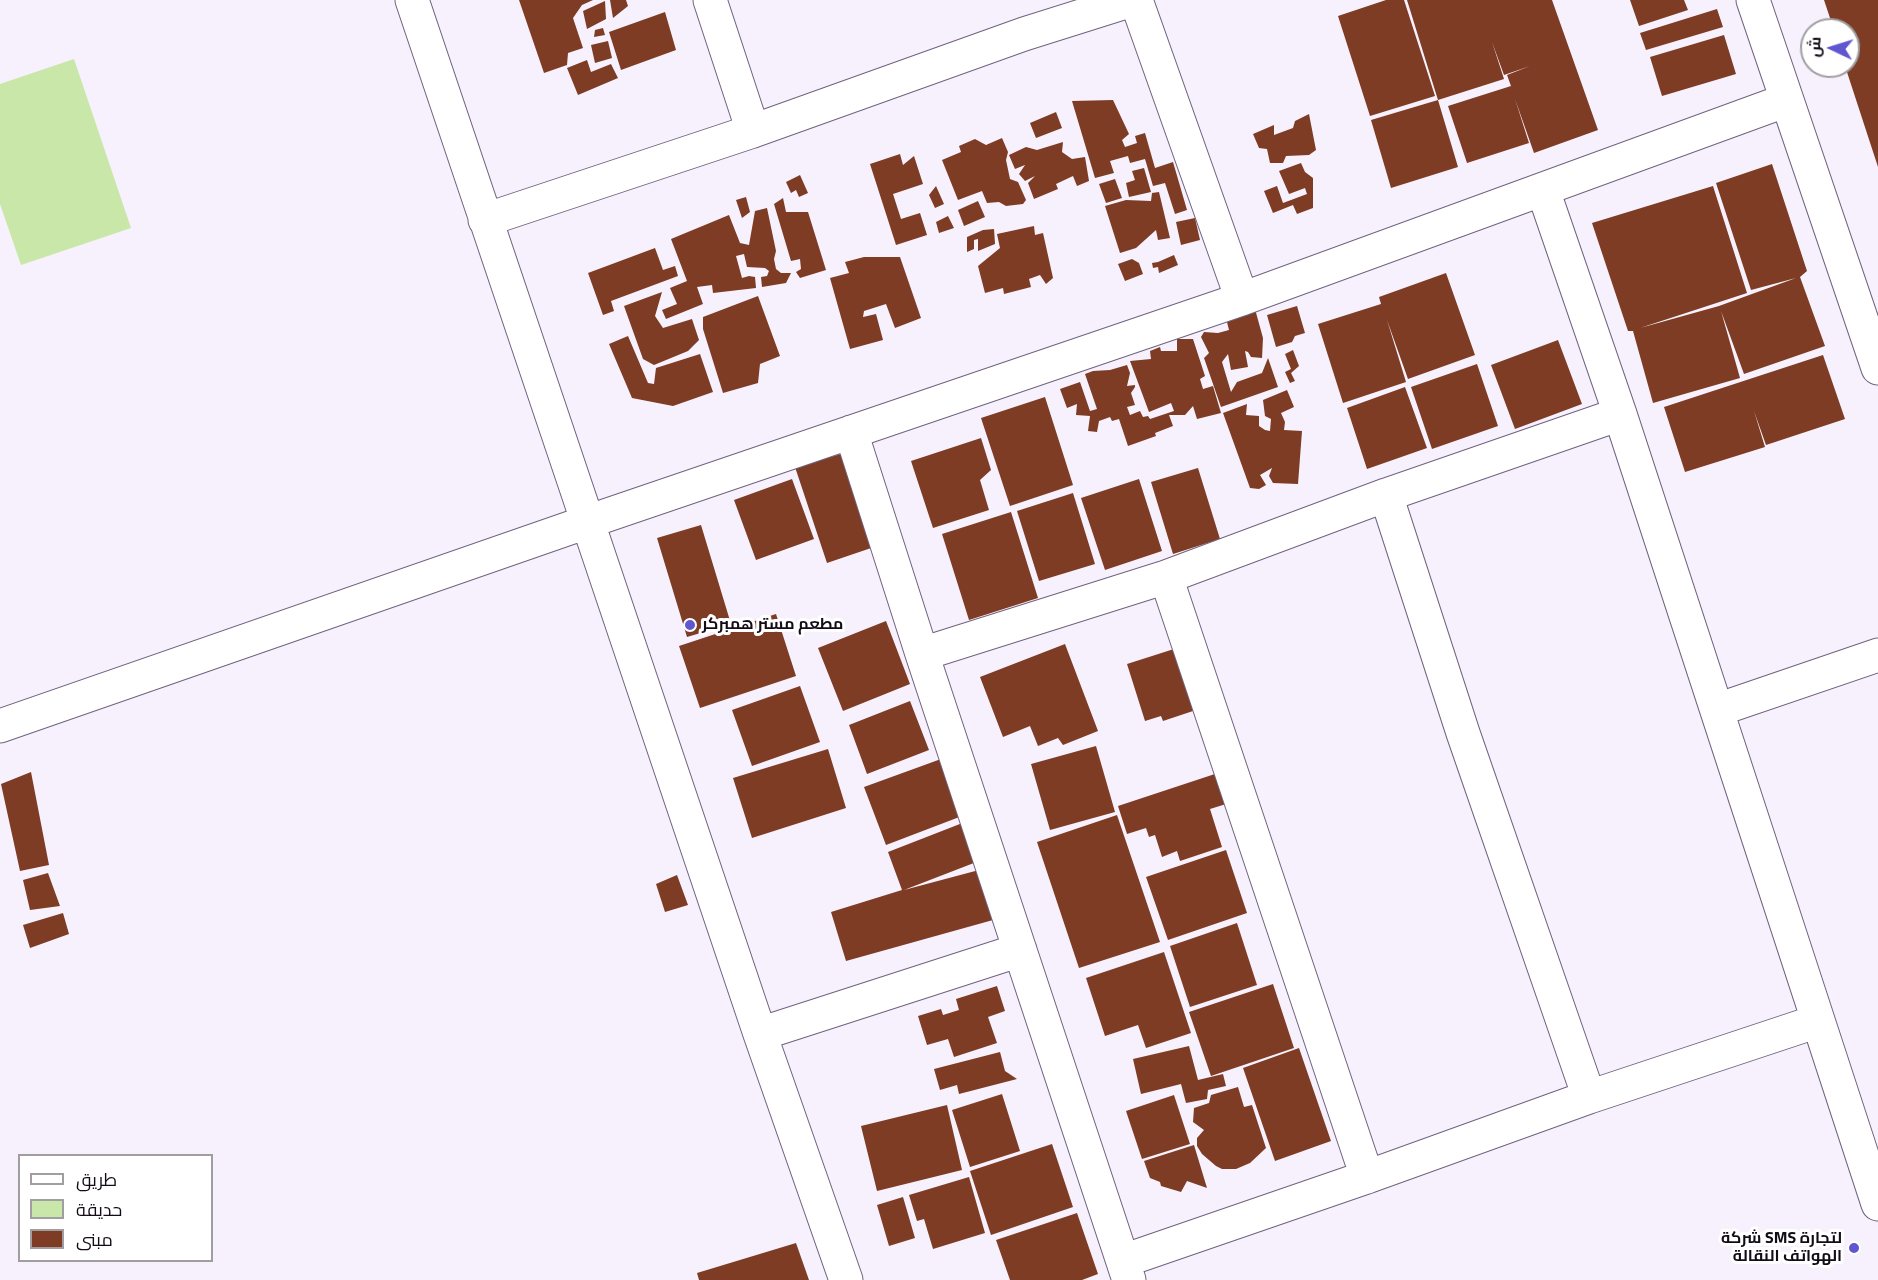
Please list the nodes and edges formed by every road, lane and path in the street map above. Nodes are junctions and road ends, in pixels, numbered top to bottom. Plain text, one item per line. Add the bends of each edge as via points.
1 (412, 0) edge
2 (710, 0) edge
3 (1134, 0) edge
4 (1753, 0) edge
5 (1787, 100) junction
6 (753, 131) junction
7 (1543, 190) junction
8 (485, 220) junction
9 (1242, 299) junction
10 (1878, 368) edge
11 (1620, 414) junction
12 (851, 432) junction
13 (1386, 495) junction
14 (586, 522) junction
15 (1166, 577) junction
16 (922, 654) junction
17 (1878, 654) edge
18 (1717, 710) junction
19 (0, 726) edge
20 (1020, 950) junction
21 (1818, 1021) junction
22 (760, 1034) junction
23 (1589, 1096) junction
24 (1367, 1177) junction
25 (1878, 1204) edge
26 (1126, 1271) edge
27 (846, 1280) edge

1 - 8 street
2 - 6 street
3 - 6 street via 1023,34
3 - 9 street
4 - 5 street
5 - 7 street
5 - 10 street
6 - 8 street
7 - 9 street
7 - 11 street
8 - 14 street
9 - 12 street
11 - 13 street
11 - 18 street
12 - 14 street
12 - 16 street
13 - 15 street
13 - 23 street via 1463,733
14 - 19 street
14 - 22 street
15 - 16 street
15 - 24 street
16 - 20 street
17 - 18 street
18 - 21 street
20 - 22 street
20 - 26 street
21 - 23 street
21 - 25 street
22 - 27 street
23 - 24 street
24 - 26 street

